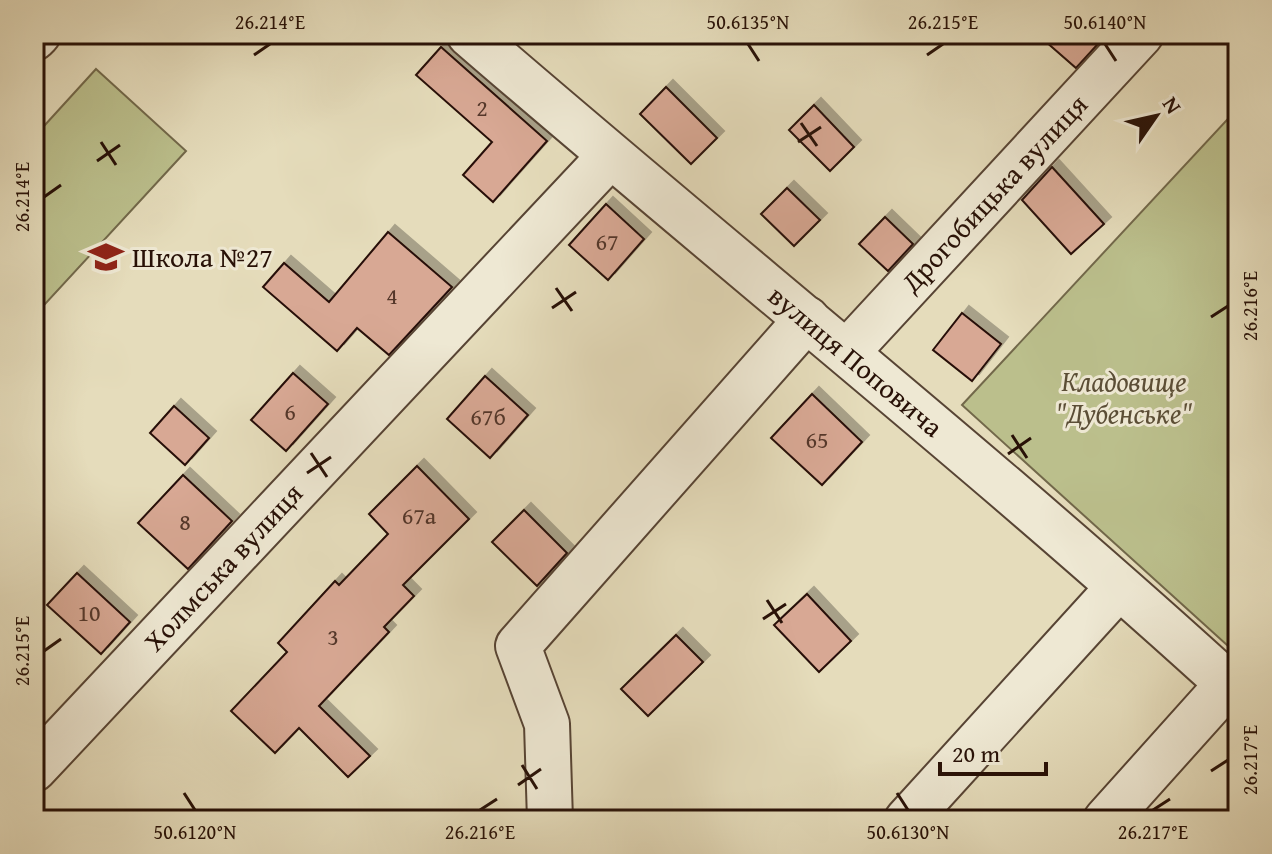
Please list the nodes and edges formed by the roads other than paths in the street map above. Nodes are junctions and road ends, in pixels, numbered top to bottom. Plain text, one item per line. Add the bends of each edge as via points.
1 (469, 34) edge
2 (1141, 34) edge
3 (610, 156) junction
4 (807, 319) junction
5 (847, 352) junction
6 (1118, 588) junction
7 (1233, 688) edge
8 (34, 769) edge
9 (550, 820) edge
10 (907, 820) edge
11 (1106, 820) edge

1 - 3 street, вулиця Поповича
2 - 5 street, Дрогобицька вулиця
3 - 4 street, вулиця Поповича
3 - 8 street, Холмська вулиця
4 - 5 street, вулиця Поповича
4 - 9 street via 518,646 547,724
5 - 6 street, вулиця Поповича
6 - 7 street, вулиця Поповича
6 - 10 street
7 - 11 street

